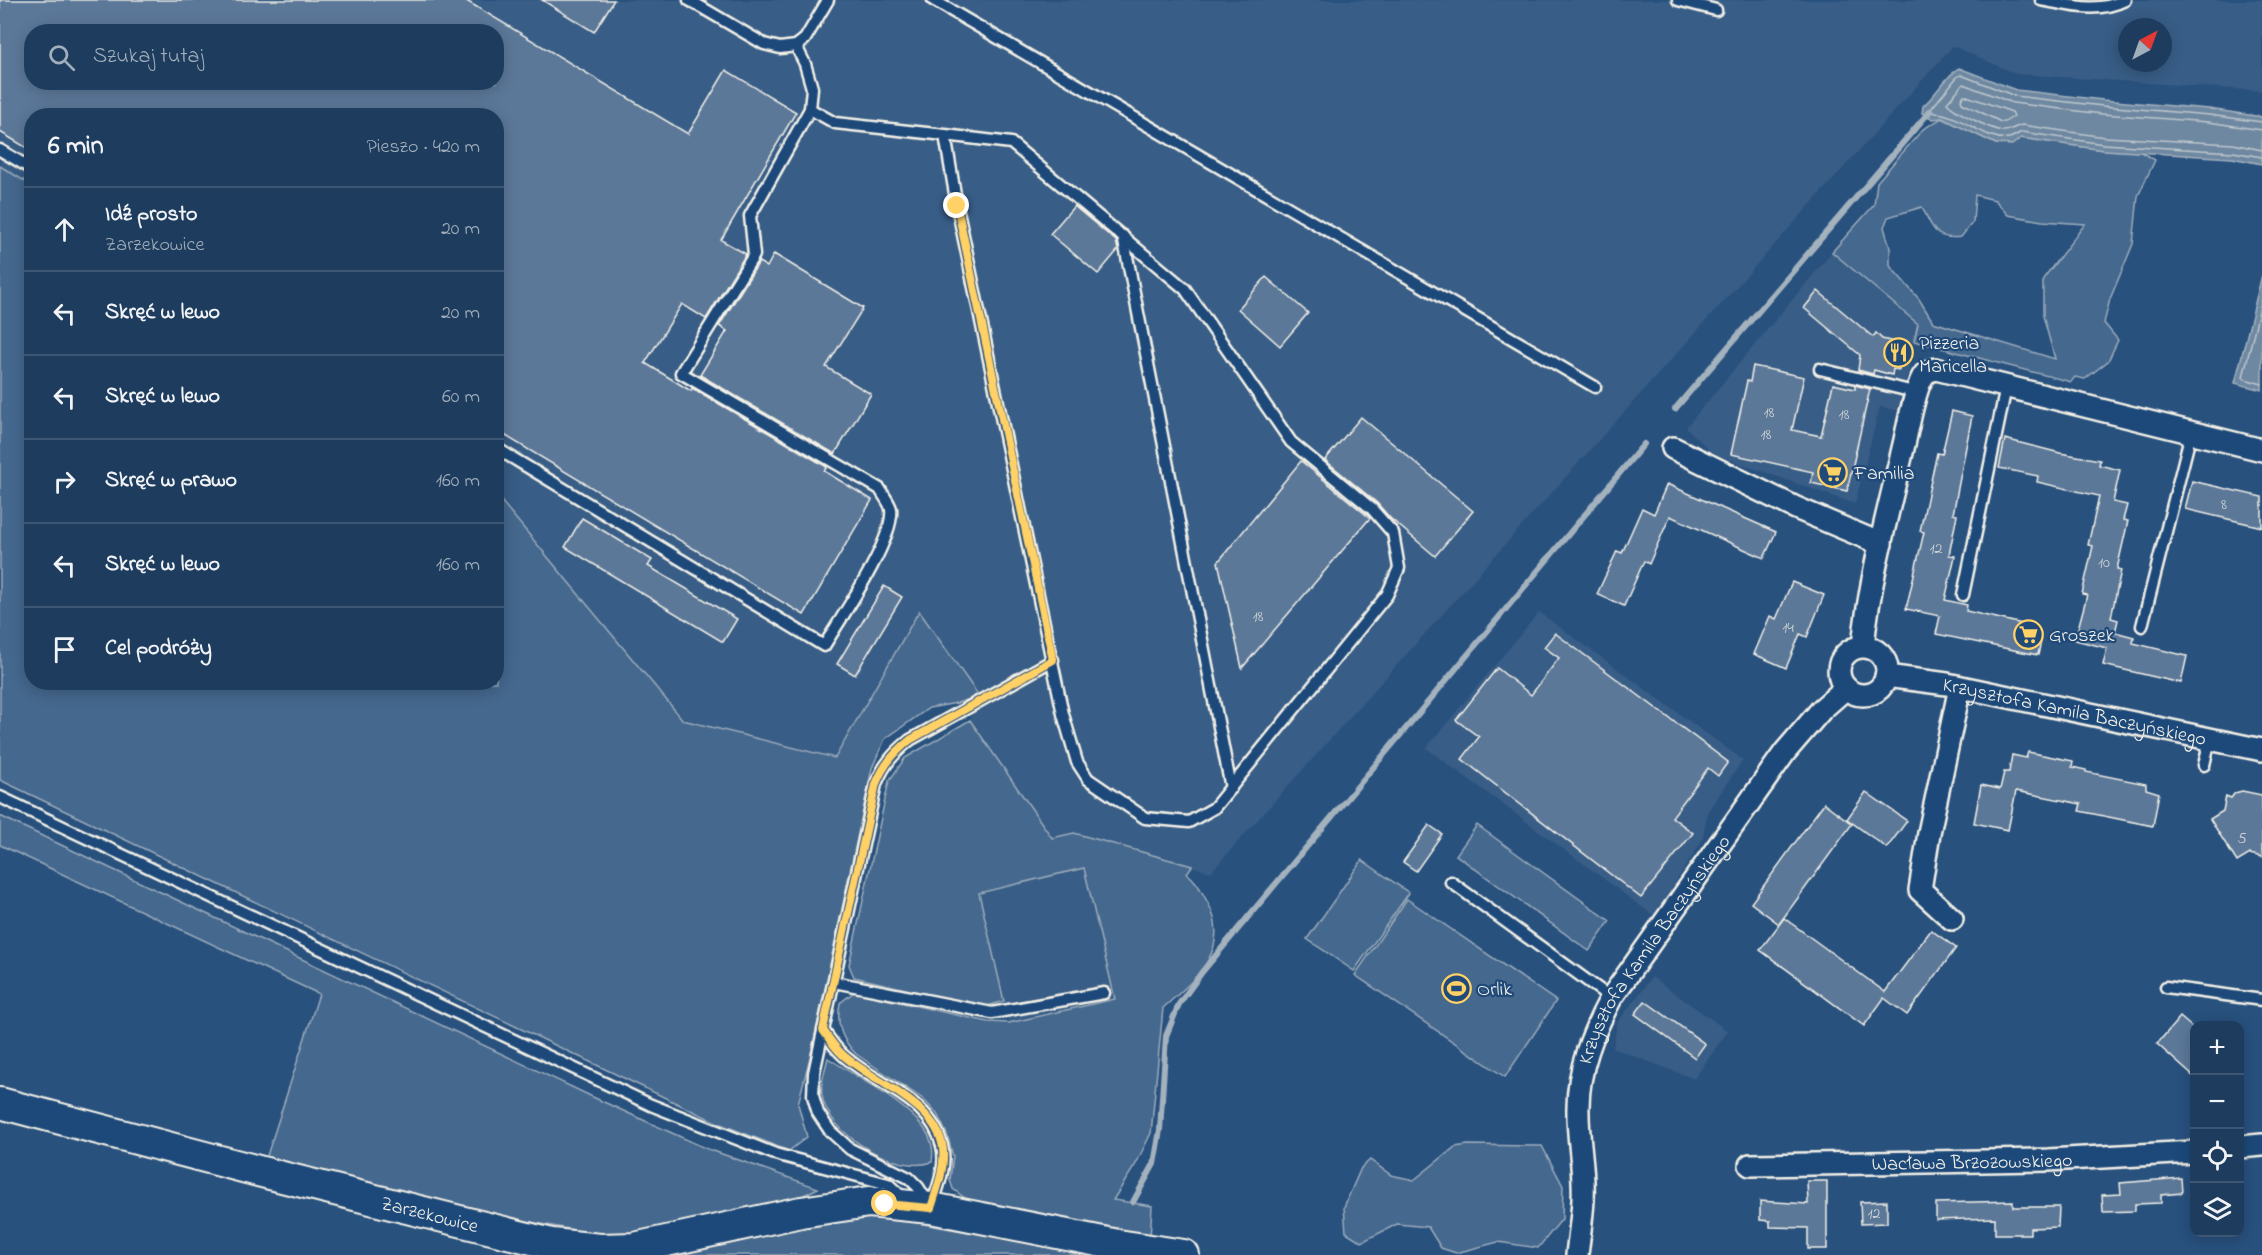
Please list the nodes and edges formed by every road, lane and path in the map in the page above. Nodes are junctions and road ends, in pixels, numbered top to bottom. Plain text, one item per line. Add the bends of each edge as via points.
1 (689, 0) edge
2 (828, 0) edge
3 (933, 0) edge
4 (1678, 0) edge
5 (2041, 0) edge
6 (2125, 0) edge
7 (1716, 10) dead end
8 (795, 46) junction
9 (810, 109) junction
10 (945, 135) junction
11 (0, 150) edge
12 (24, 164) edge
13 (1123, 236) junction
14 (1820, 369) dead end
15 (1595, 387) dead end
16 (1919, 387) junction
17 (2006, 387) junction
18 (2191, 433) junction
19 (1673, 448) dead end
20 (2262, 450) edge
21 (504, 453) edge
22 (1881, 543) junction
23 (1963, 595) dead end
24 (2142, 626) dead end
25 (1863, 646) junction
26 (1053, 660) junction
27 (1886, 676) junction
28 (1960, 687) junction
29 (1846, 688) junction
30 (2210, 739) junction
31 (2262, 750) edge
32 (2204, 765) dead end
33 (1231, 788) junction
34 (0, 797) edge
35 (1451, 882) dead end
36 (1952, 920) dead end
37 (834, 982) junction
38 (2166, 987) dead end
39 (1104, 993) dead end
40 (1611, 998) junction
41 (2262, 1000) edge
42 (823, 1030) junction
43 (0, 1103) edge
44 (2262, 1145) edge
45 (2244, 1147) edge
46 (2190, 1152) edge
47 (1750, 1165) dead end
48 (931, 1208) junction
49 (1184, 1255) edge
50 (1577, 1255) edge

1 - 8 lane via 764,44
2 - 8 lane via 805,39
3 - 15 lane
4 - 7 lane
5 - 6 lane via 2086,9
8 - 9 lane via 812,88
9 - 10 lane via 835,123
9 - 21 lane via 750,216 754,255 681,373 880,489 891,508 890,524 874,561 825,646
10 - 13 lane via 1011,142
10 - 26 lane
11 - 12 lane
13 - 33 lane
13 - 33 lane via 1185,289 1291,442 1372,509 1393,533 1399,568 1388,595
14 - 16 lane
16 - 17 street via 1924,374 1936,369
16 - 22 street
17 - 18 street
17 - 23 lane
18 - 20 street
18 - 24 lane
19 - 22 street via 1796,508
22 - 25 street
25 - 27 street via 1879,653 1885,662
25 - 29 street via 1851,650 1840,663 1841,681
26 - 33 lane via 1077,762 1088,779 1145,818 1189,822 1214,808
26 - 37 lane via 910,740 884,766 876,784
27 - 28 street, Krzysztofa Kamila Baczyńskiego
27 - 29 street via 1880,687 1863,695
28 - 30 street, Krzysztofa Kamila Baczyńskiego
28 - 36 street via 1920,890
29 - 40 street, Krzysztofa Kamila Baczyńskiego via 1785,752
30 - 31 street, Krzysztofa Kamila Baczyńskiego
30 - 32 lane
34 - 48 lane via 651,1105 775,1154 888,1184 903,1198
35 - 40 lane
37 - 39 lane via 992,1014
37 - 42 lane
38 - 41 lane
40 - 50 street, Krzysztofa Kamila Baczyńskiego via 1590,1042 1582,1072 1578,1107 1583,1198
42 - 48 lane via 843,1055 915,1104 933,1125 943,1147 942,1175
42 - 48 lane via 814,1073 813,1096 818,1113 850,1149 909,1178
43 - 48 street, Zarzekowice via 552,1244 634,1248 801,1212 869,1202
44 - 45 street
46 - 47 street, Wacława Brzozowskiego via 2048,1160
48 - 49 street, Zarzekowice

